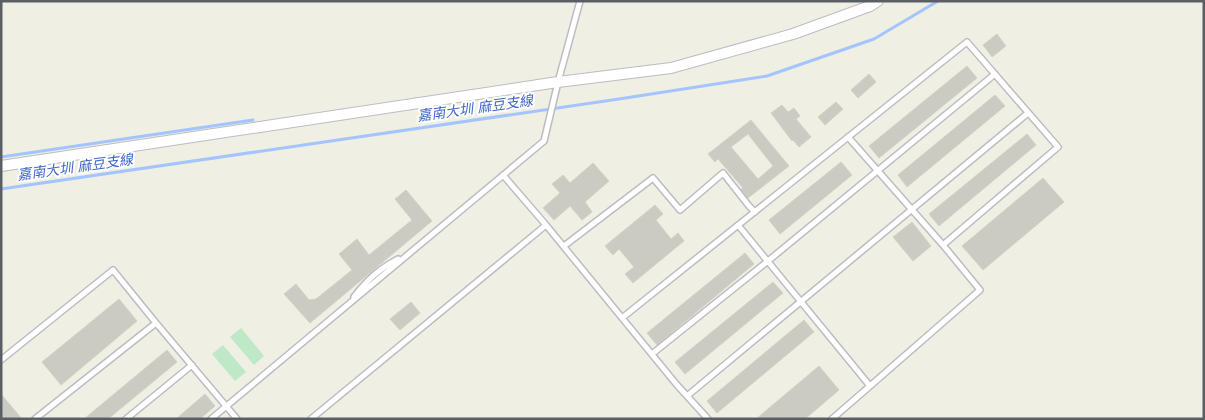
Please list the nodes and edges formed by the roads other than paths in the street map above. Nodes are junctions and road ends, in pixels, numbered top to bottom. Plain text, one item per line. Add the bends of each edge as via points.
1 (580, 1) edge
2 (878, 1) edge
3 (995, 74) junction
4 (558, 82) junction
5 (1028, 113) junction
6 (848, 137) junction
7 (1, 166) edge
8 (878, 171) junction
9 (503, 175) junction
10 (912, 209) junction
11 (755, 212) junction
12 (546, 225) junction
13 (738, 225) junction
14 (943, 245) junction
15 (564, 246) junction
16 (768, 261) junction
17 (801, 301) junction
18 (622, 318) junction
19 (156, 323) junction
20 (652, 354) junction
21 (1, 360) edge
22 (192, 365) junction
23 (870, 386) junction
24 (687, 396) junction
25 (226, 406) junction
26 (35, 419) edge
27 (126, 419) edge
28 (211, 419) edge
29 (237, 419) edge
30 (311, 419) edge
31 (708, 419) edge
32 (832, 419) edge

1 - 4 lane
2 - 4 street via 793,34 671,68
3 - 5 lane
3 - 6 lane via 967,42
3 - 8 lane
4 - 7 street
4 - 9 lane via 544,141
5 - 10 lane
5 - 14 lane via 1058,147
6 - 8 lane
6 - 11 lane
8 - 10 lane
8 - 16 lane
9 - 12 lane
9 - 25 lane
10 - 14 lane
10 - 17 lane
11 - 13 lane
11 - 15 lane via 723,173 680,210 653,178
12 - 15 lane
12 - 30 lane
13 - 16 lane
13 - 18 lane
14 - 23 lane via 980,290
15 - 18 lane
16 - 17 lane
16 - 20 lane
17 - 23 lane
17 - 24 lane
18 - 20 lane
19 - 21 lane via 113,270
19 - 22 lane
19 - 26 lane
20 - 24 lane
22 - 25 lane
22 - 27 lane
23 - 32 lane
24 - 31 lane
25 - 28 lane
25 - 29 lane

